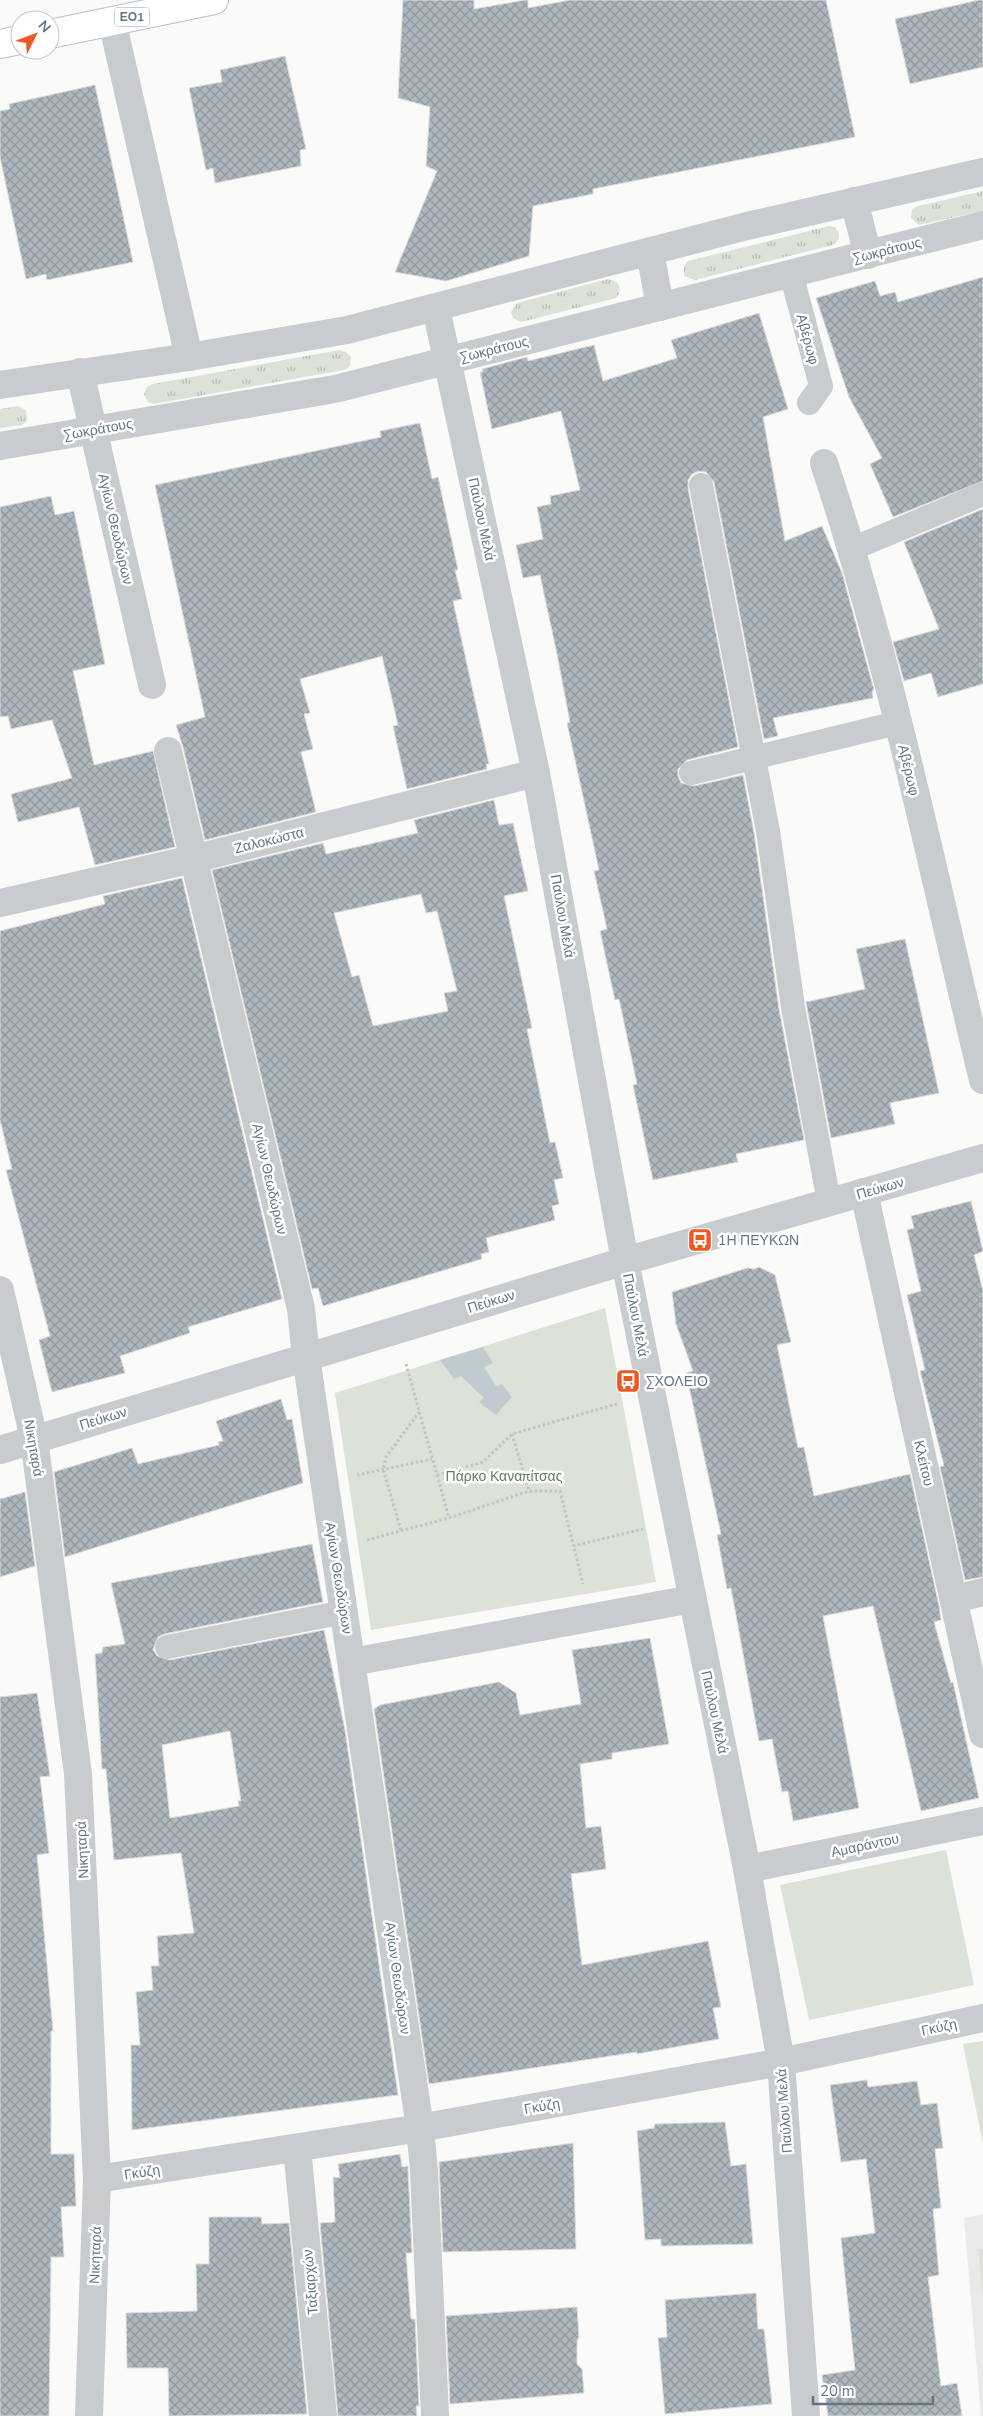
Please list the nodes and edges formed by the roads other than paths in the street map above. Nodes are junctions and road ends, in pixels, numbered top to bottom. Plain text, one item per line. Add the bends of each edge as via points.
1 (214, 0) edge
2 (112, 21) junction
3 (60, 32) edge
4 (983, 172) edge
5 (854, 201) junction
6 (983, 225) edge
7 (650, 251) junction
8 (868, 255) junction
9 (791, 272) junction
10 (660, 307) junction
11 (436, 308) junction
12 (189, 358) junction
13 (447, 360) junction
14 (80, 372) junction
15 (0, 385) edge
16 (809, 403) dead end
17 (93, 430) junction
18 (0, 446) edge
19 (824, 463) dead end
20 (701, 484) dead end
21 (983, 494) edge
22 (852, 549) junction
23 (152, 685) dead end
24 (897, 722) junction
25 (168, 752) dead end
26 (754, 758) junction
27 (536, 773) junction
28 (691, 773) dead end
29 (194, 859) junction
30 (0, 903) edge
31 (983, 1080) edge
32 (983, 1158) edge
33 (864, 1192) junction
34 (829, 1202) junction
35 (625, 1261) junction
36 (0, 1290) edge
37 (306, 1357) junction
38 (34, 1439) junction
39 (0, 1450) edge
40 (983, 1592) edge
41 (692, 1599) junction
42 (954, 1599) junction
43 (344, 1612) junction
44 (167, 1647) dead end
45 (352, 1662) junction
46 (981, 1718) edge
47 (983, 1821) edge
48 (747, 1869) junction
49 (983, 2018) edge
50 (780, 2062) junction
51 (420, 2128) junction
52 (297, 2148) junction
53 (97, 2179) junction
54 (89, 2416) edge
55 (323, 2416) edge
56 (434, 2416) edge
57 (806, 2416) edge

1 - 2 main road, ΕΟ1
2 - 3 main road, ΕΟ1
2 - 12 street
4 - 5 street
5 - 7 street
5 - 8 street
6 - 8 street, Σωκράτους
7 - 10 street
7 - 11 street
8 - 9 street, Σωκράτους
9 - 10 street, Σωκράτους
9 - 16 lane, Αβέρωφ via 821,386
10 - 13 street, Σωκράτους
11 - 12 street via 347,330
11 - 13 street, Παύλου Μελά
12 - 14 street
13 - 17 street, Σωκράτους via 335,389
13 - 27 street, Παύλου Μελά
14 - 15 street
14 - 17 street, Αγίων Θεωδώρων
17 - 18 street, Σωκράτους
17 - 23 street, Αγίων Θεωδώρων
19 - 22 street, Αβέρωφ
20 - 26 lane
21 - 22 lane
22 - 24 street, Αβέρωφ
24 - 26 lane
24 - 31 street, Αβέρωφ
25 - 29 street, Αγίων Θεωδώρων
26 - 28 lane
26 - 34 lane via 768,831 793,1007
27 - 29 street, Ζαλοκώστα
27 - 35 street, Παύλου Μελά
29 - 30 street, Ζαλοκώστα
29 - 37 street, Αγίων Θεωδώρων via 301,1310
32 - 33 street, Πεύκων
33 - 34 street, Πεύκων
33 - 42 street, Κλείτου
34 - 35 street, Πεύκων
35 - 37 street, Πεύκων
35 - 41 street, Παύλου Μελά
36 - 38 street, Νικηταρά
37 - 38 street, Πεύκων
37 - 43 street, Αγίων Θεωδώρων
38 - 39 street, Πεύκων
38 - 53 street, Νικηταρά via 78,1774
40 - 42 street
41 - 45 street
41 - 48 street, Παύλου Μελά
42 - 46 street, Κλείτου
43 - 44 lane
43 - 45 street, Αγίων Θεωδώρων
45 - 51 street, Αγίων Θεωδώρων
47 - 48 street, Αμαράντου
48 - 50 street, Παύλου Μελά
49 - 50 street, Γκύζη
50 - 51 street, Γκύζη
50 - 57 street, Παύλου Μελά
51 - 52 street, Γκύζη
51 - 56 street, Αγίων Θεωδώρων
52 - 53 street, Γκύζη
52 - 55 street, Ταξιαρχών
53 - 54 street, Νικηταρά

